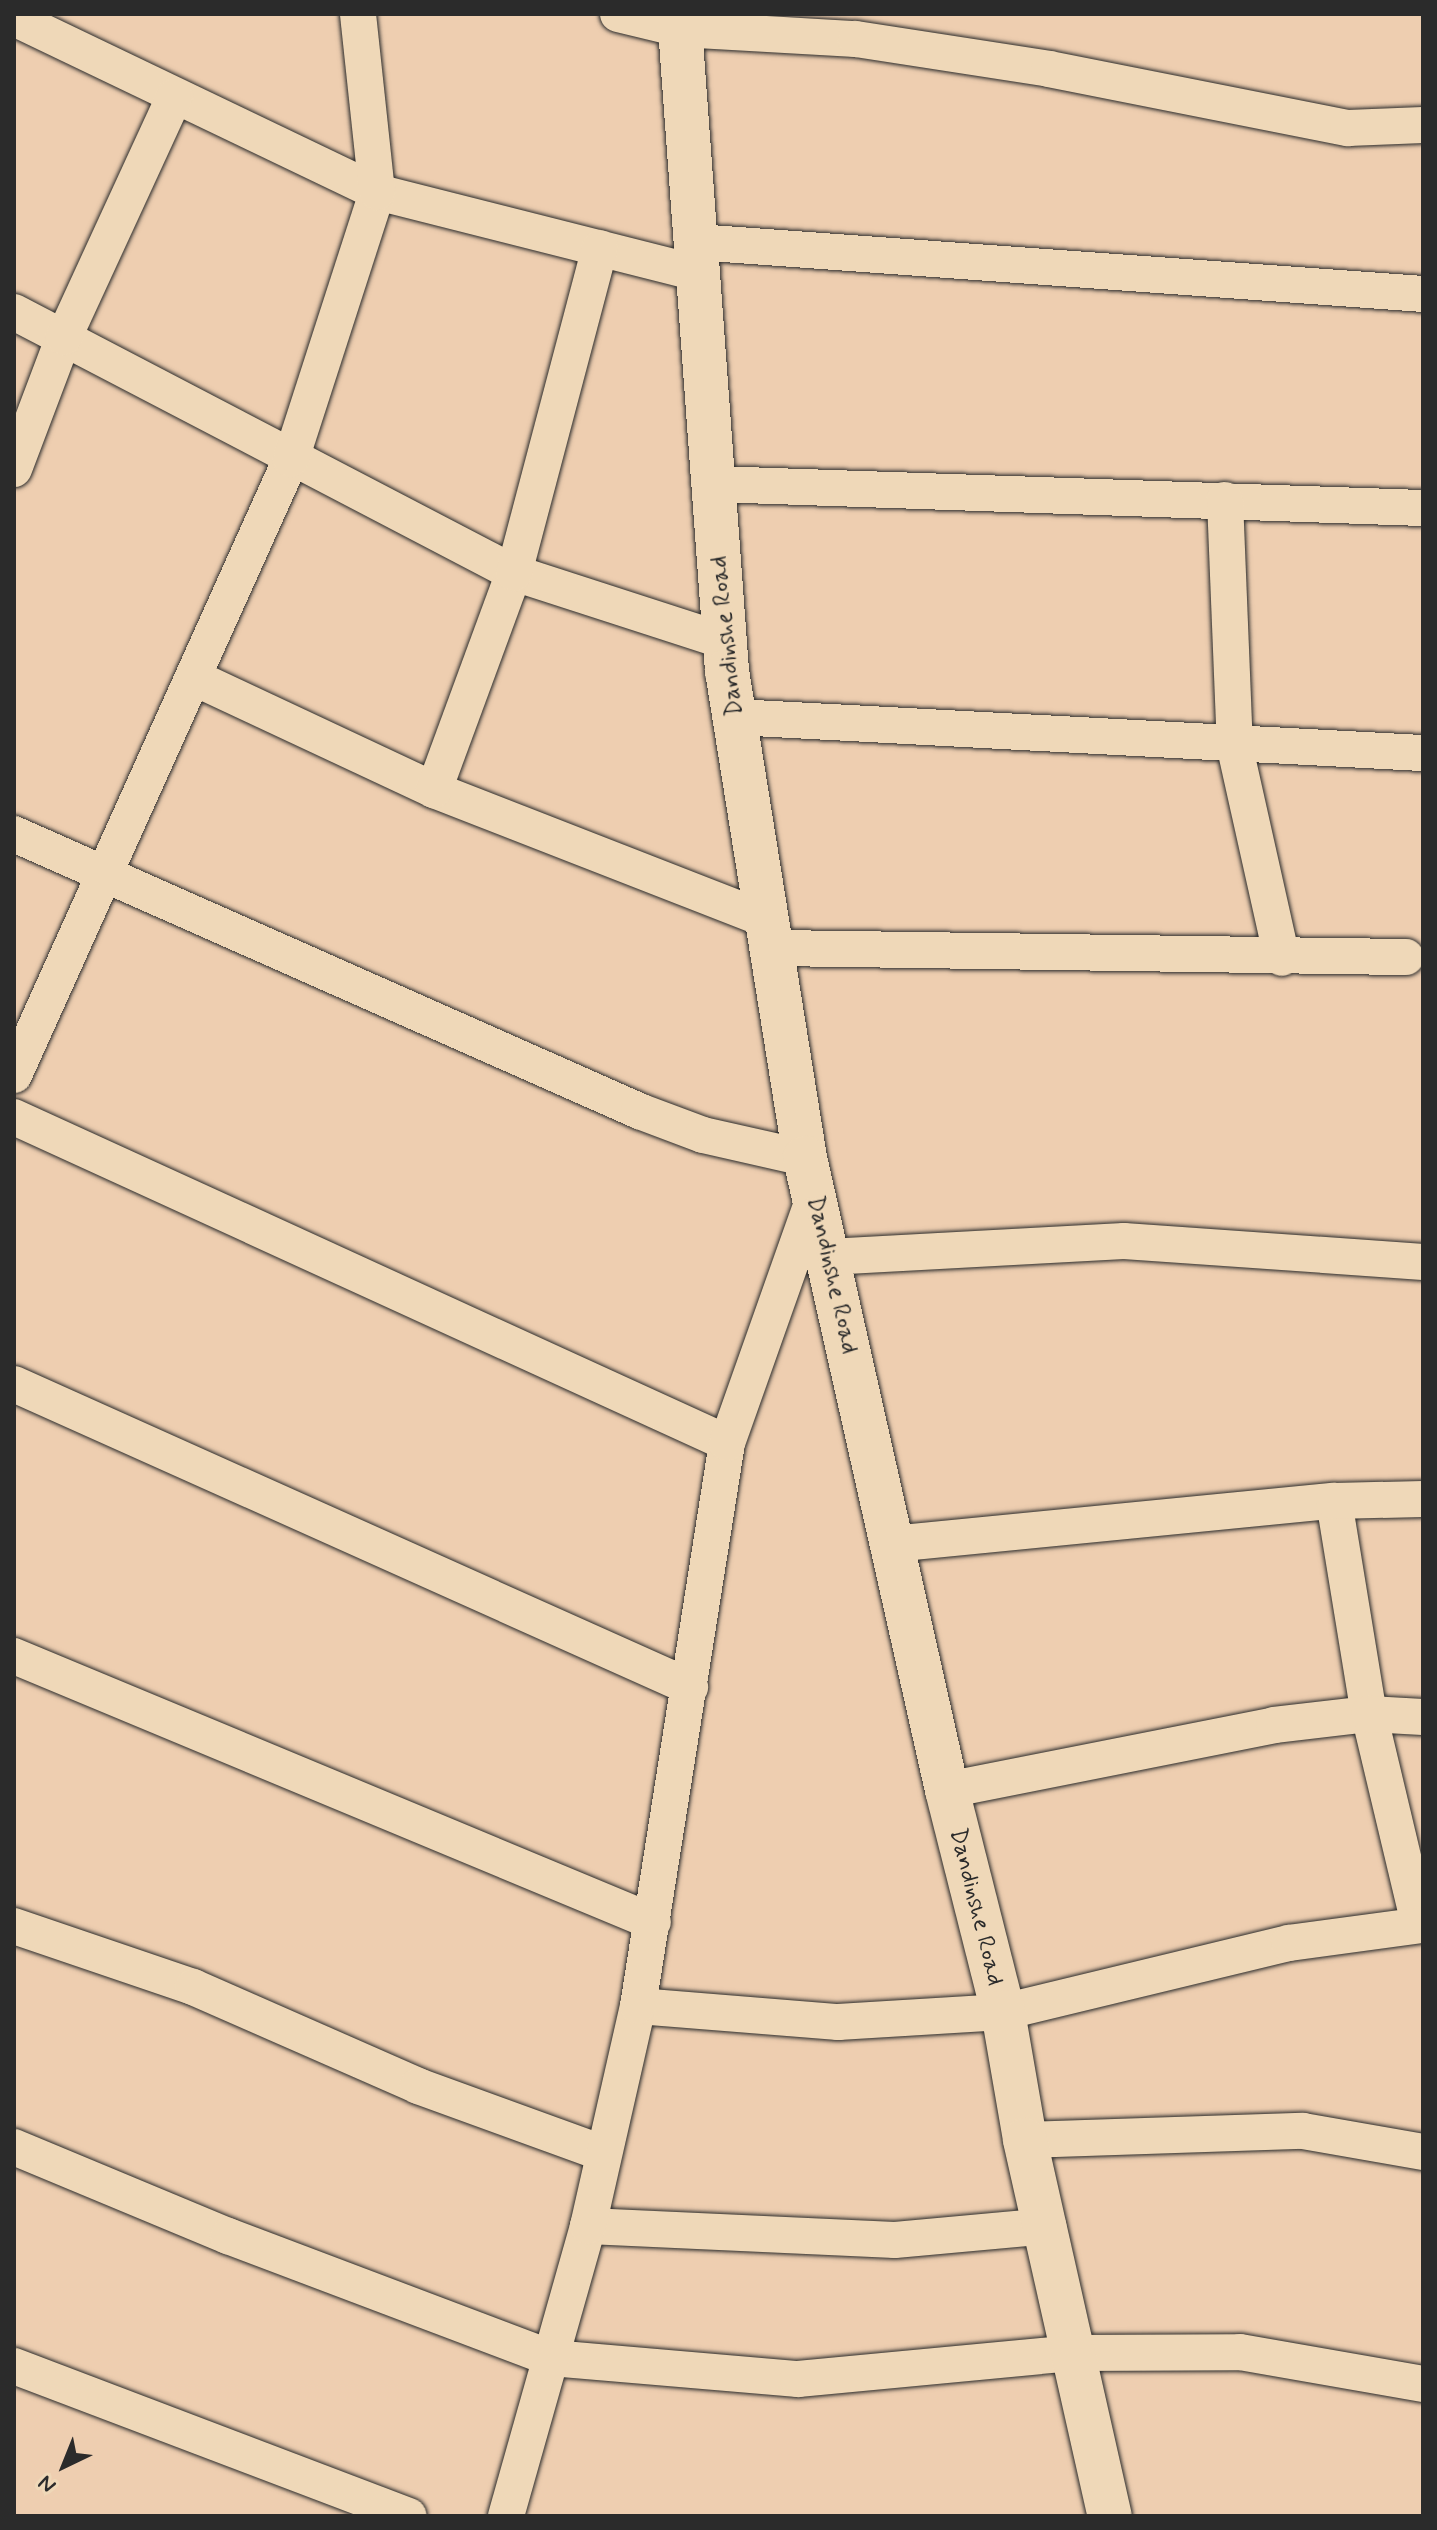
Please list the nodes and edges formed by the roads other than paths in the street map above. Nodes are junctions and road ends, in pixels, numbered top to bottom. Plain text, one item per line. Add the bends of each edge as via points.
1 (358, 14) edge
2 (618, 14) edge
3 (14, 18) edge
4 (680, 21) edge
5 (175, 96) junction
6 (1423, 125) edge
7 (377, 192) junction
8 (600, 248) junction
9 (697, 258) junction
10 (1423, 294) edge
11 (14, 312) edge
12 (64, 337) junction
13 (291, 459) junction
14 (14, 469) edge
15 (714, 484) junction
16 (1225, 500) junction
17 (1423, 508) edge
18 (514, 573) junction
19 (725, 641) junction
20 (197, 679) junction
21 (735, 717) junction
22 (1235, 748) junction
23 (1423, 753) edge
24 (434, 790) junction
25 (14, 834) edge
26 (102, 872) junction
27 (772, 934) junction
28 (1406, 957) dead end
29 (1282, 958) junction
30 (14, 1075) edge
31 (14, 1117) edge
32 (810, 1178) junction
33 (828, 1257) junction
34 (1423, 1262) edge
35 (14, 1384) edge
36 (727, 1443) junction
37 (1423, 1499) edge
38 (1334, 1501) junction
39 (892, 1544) junction
40 (14, 1656) edge
41 (690, 1687) junction
42 (1369, 1714) junction
43 (1423, 1717) edge
44 (947, 1790) junction
45 (653, 1922) junction
46 (1421, 1925) edge
47 (14, 1926) edge
48 (638, 2006) junction
49 (1003, 2012) junction
50 (1025, 2140) junction
51 (14, 2147) edge
52 (1423, 2152) edge
53 (602, 2153) junction
54 (588, 2226) junction
55 (1048, 2226) junction
56 (1075, 2353) junction
57 (551, 2358) junction
58 (14, 2366) edge
59 (1423, 2384) edge
60 (408, 2516) edge
61 (506, 2516) edge
62 (1110, 2516) edge

1 - 7 street
2 - 4 street
3 - 5 street
4 - 6 street via 856,39 1049,69 1348,128
4 - 9 street, Dandinshe Road
5 - 7 street
5 - 12 street
7 - 8 street
7 - 13 street
8 - 9 street
8 - 18 street
9 - 10 street
9 - 15 street, Dandinshe Road
11 - 12 street
12 - 13 street
12 - 14 street
13 - 18 street
13 - 20 street
15 - 16 street
15 - 19 street, Dandinshe Road
16 - 17 street
16 - 22 street
18 - 19 street
18 - 24 street
19 - 21 street, Dandinshe Road
20 - 24 street
20 - 26 street
21 - 22 street
21 - 27 street, Dandinshe Road
22 - 23 street
22 - 29 street
24 - 27 street
25 - 26 street
26 - 30 street
26 - 32 street via 639,1111
27 - 29 street
27 - 32 street, Dandinshe Road
28 - 29 street
31 - 36 street
32 - 33 street, Dandinshe Road
32 - 36 street
33 - 34 street via 1124,1241
33 - 39 street, Dandinshe Road
35 - 41 street
36 - 41 street
37 - 38 street
38 - 39 street
38 - 42 street
39 - 44 street, Dandinshe Road
40 - 45 street
41 - 45 street
42 - 43 street
42 - 44 street via 1274,1725
42 - 46 street
44 - 49 street, Dandinshe Road
45 - 48 street
46 - 49 street via 1289,1943
47 - 53 street via 193,1987 418,2086
48 - 49 street via 838,2022
48 - 53 street
49 - 50 street, Dandinshe Road
50 - 52 street via 1303,2131
50 - 55 street, Dandinshe Road
51 - 57 street via 228,2236
53 - 54 street
54 - 55 street via 895,2240
54 - 57 street
55 - 56 street, Dandinshe Road
56 - 57 street via 798,2379
56 - 59 street via 1240,2352
56 - 62 street, Dandinshe Road
57 - 61 street
58 - 60 street

